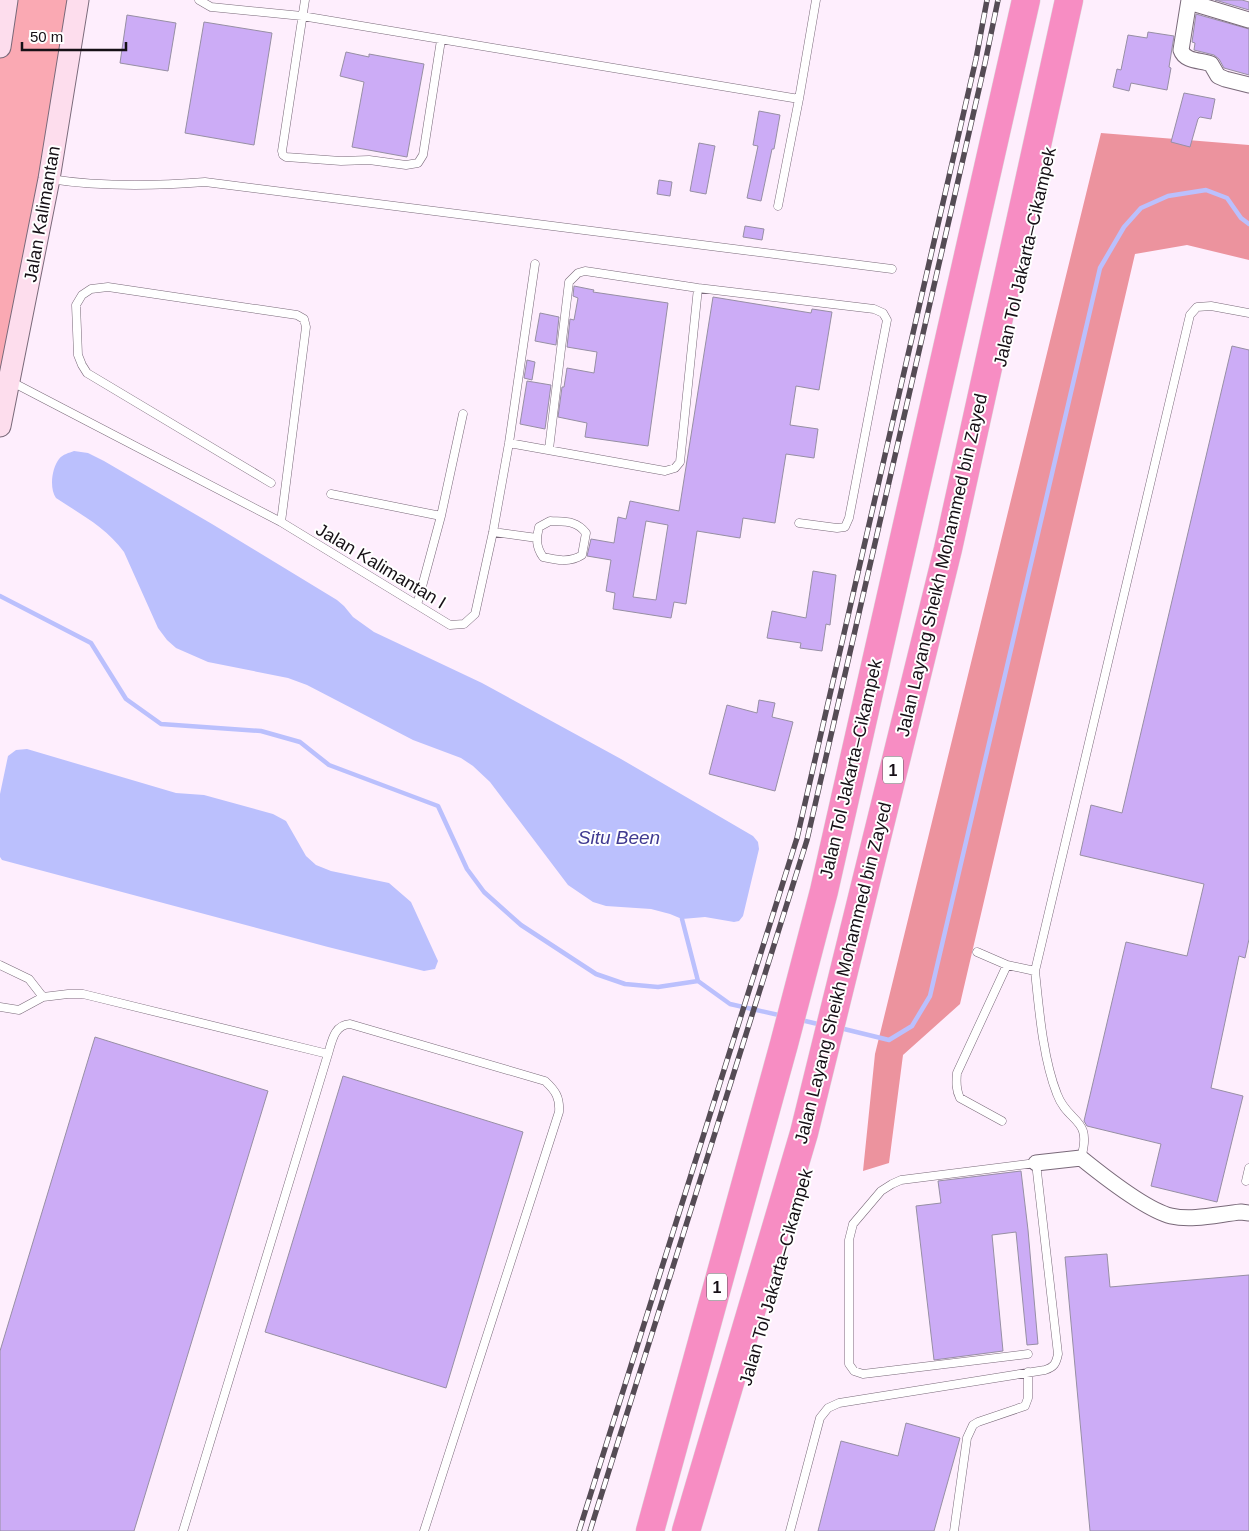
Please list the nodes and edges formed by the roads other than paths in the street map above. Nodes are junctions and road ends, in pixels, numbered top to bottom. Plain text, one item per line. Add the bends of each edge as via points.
1 (8, 0) edge
2 (78, 0) edge
3 (199, 0) edge
4 (304, 0) edge
5 (816, 0) edge
6 (1026, 0) edge
7 (1055, 0) edge
8 (1069, 0) edge
9 (1085, 0) edge
10 (1189, 1) edge
11 (302, 16) junction
12 (1249, 20) edge
13 (441, 40) junction
14 (0, 46) edge
15 (1249, 85) edge
16 (799, 99) junction
17 (49, 179) junction
18 (778, 206) dead end
19 (535, 264) dead end
20 (892, 269) dead end
21 (698, 288) junction
22 (1249, 313) edge
23 (10, 381) junction
24 (463, 414) dead end
25 (0, 426) edge
26 (509, 443) junction
27 (549, 449) junction
28 (271, 483) dead end
29 (331, 494) dead end
30 (441, 516) junction
31 (280, 522) junction
32 (800, 523) dead end
33 (493, 532) junction
34 (537, 538) junction
35 (417, 605) junction
36 (977, 952) dead end
37 (0, 965) edge
38 (1007, 965) junction
39 (1034, 971) junction
40 (43, 997) junction
41 (0, 1006) edge
42 (328, 1054) junction
43 (1002, 1121) dead end
44 (1081, 1158) junction
45 (1036, 1162) junction
46 (1249, 1168) edge
47 (1246, 1181) dead end
48 (1249, 1213) edge
49 (1028, 1354) dead end
50 (1028, 1372) junction
51 (183, 1531) edge
52 (424, 1531) edge
53 (650, 1531) edge
54 (674, 1531) edge
55 (686, 1531) edge
56 (704, 1531) edge
57 (790, 1531) edge
58 (954, 1531) edge

1 - 14 street
2 - 17 street, Jalan Kalimantan
3 - 11 lane via 211,6
4 - 11 lane
5 - 16 lane
6 - 53 highway, Jalan Tol Jakarta–Cikampek / 1 via 828,872
7 - 54 highway, Jalan Layang Sheikh Mohammed bin Zayed / 1 via 840,942
8 - 55 highway, Jalan Layang Sheikh Mohammed bin Zayed / 1 via 948,549 804,1133
9 - 56 highway, Jalan Tol Jakarta–Cikampek / 1 via 852,989 796,1213
10 - 12 street
10 - 15 street via 1183,54 1211,64 1216,73 1226,79
11 - 13 lane
11 - 13 lane via 282,151 286,157 418,164 423,156
13 - 16 lane
16 - 18 lane
17 - 20 lane via 148,186 205,182
17 - 23 street, Jalan Kalimantan
19 - 26 lane, Jalan Kalimantan I
21 - 27 lane via 585,271 569,282
21 - 27 lane via 680,462 675,468 665,471 637,467
21 - 32 lane via 874,309 883,313 887,320 849,518 845,526 837,528
22 - 39 lane via 1210,306 1198,307 1190,315
23 - 25 street, Jalan Kalimantan
23 - 31 lane, Jalan Kalimantan I
24 - 30 lane
26 - 27 lane
26 - 33 lane, Jalan Kalimantan I
28 - 31 lane via 87,373 78,355 76,305 82,294 90,289 108,287 297,315 304,319 306,327
29 - 30 lane
30 - 35 lane
31 - 35 lane, Jalan Kalimantan I
33 - 34 lane
33 - 35 lane, Jalan Kalimantan I via 475,614 464,624 450,626
34 - 34 lane via 539,528 550,521 580,525 586,533 582,555 558,561 543,557 538,550
36 - 38 lane
37 - 40 lane via 28,979
38 - 39 lane
38 - 43 lane via 957,1074 956,1083 960,1098
39 - 44 lane via 1040,1019 1057,1096 1085,1136
40 - 41 lane via 19,1010
40 - 42 lane via 83,994
42 - 51 lane
42 - 52 lane via 335,1032 343,1024 350,1024 546,1081 560,1101
44 - 45 street
44 - 48 street via 1127,1192 1172,1216 1191,1218
45 - 49 lane via 901,1180 881,1190 853,1224 848,1240 849,1364 854,1371 863,1374
45 - 50 lane via 1058,1354 1051,1368
46 - 47 lane
50 - 57 lane via 839,1403 828,1408 820,1418
50 - 58 lane via 1025,1406 978,1422 971,1430

